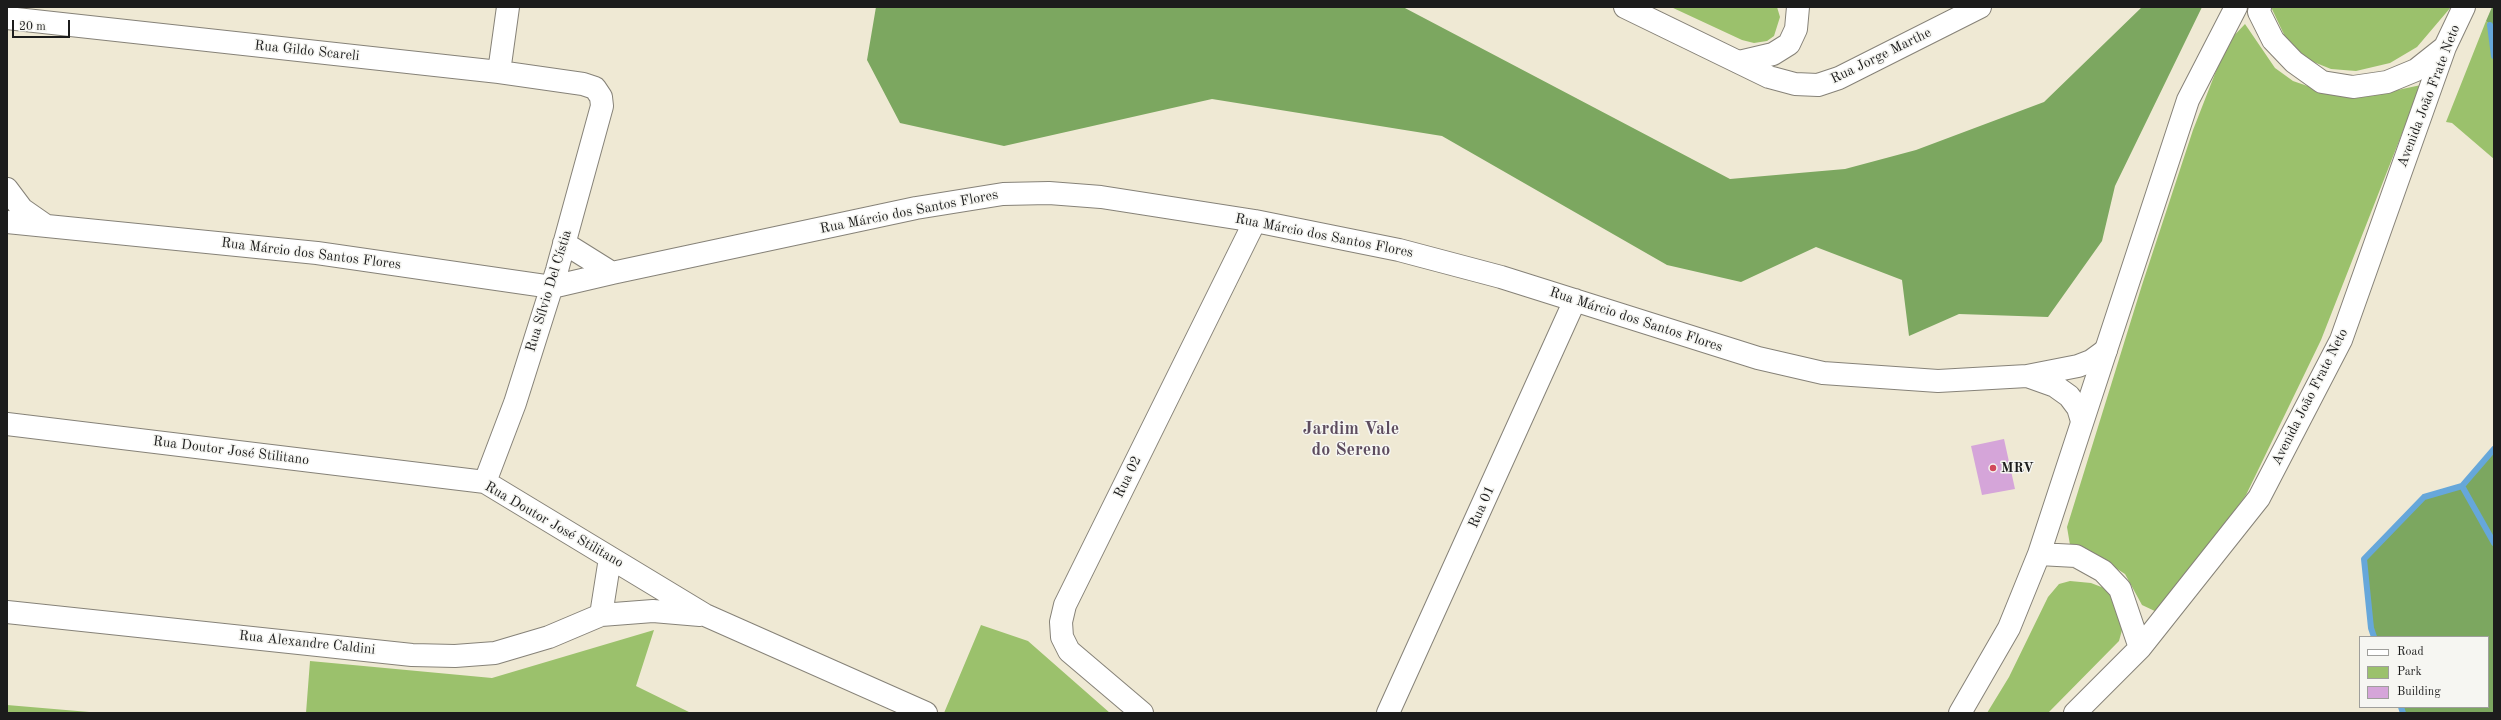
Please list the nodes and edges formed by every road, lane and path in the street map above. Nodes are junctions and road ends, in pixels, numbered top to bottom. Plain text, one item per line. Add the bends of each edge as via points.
1 (508, 7) edge
2 (1626, 7) edge
3 (1798, 7) edge
4 (1980, 7) edge
5 (2236, 7) edge
6 (2260, 7) edge
7 (2464, 7) edge
8 (7, 18) edge
9 (2445, 47) junction
10 (1739, 62) junction
11 (499, 72) junction
12 (601, 97) joint
13 (7, 189) edge
14 (1254, 221) junction
15 (7, 222) edge
16 (48, 227) junction
17 (564, 243) junction
18 (612, 272) junction
19 (552, 287) junction
20 (1576, 300) junction
21 (2106, 350) junction
22 (2027, 376) junction
23 (2082, 421) junction
24 (7, 424) edge
25 (485, 482) junction
26 (2039, 554) junction
27 (610, 558) junction
28 (7, 612) edge
29 (601, 615) junction
30 (705, 615) junction
31 (2140, 648) junction
32 (926, 713) edge
33 (1142, 713) edge
34 (1388, 713) edge
35 (1960, 713) edge
36 (2075, 713) edge

1 - 11 street
2 - 10 street, Rua Jorge Marthe
3 - 10 street via 1796,29 1789,44 1773,54
4 - 10 street, Rua Jorge Marthe via 1839,78 1818,85 1795,84 1769,76
5 - 21 street via 2188,100
6 - 9 street via 2259,12 2273,40 2294,62 2322,82 2353,87 2388,82 2416,70
7 - 9 street, Avenida João Frate Neto
8 - 11 street, Rua Gildo Scareli
9 - 31 street, Avenida João Frate Neto via 2341,340 2259,498
11 - 12 street, Rua Gildo Scareli via 583,84 595,88
12 - 17 street, Rua Sílvio Del Cístia via 602,106
13 - 16 street via 22,209
14 - 18 street, Rua Márcio dos Santos Flores via 1101,197 1050,193 1003,194 916,208
14 - 20 street, Rua Márcio dos Santos Flores via 1399,250
14 - 33 street, Rua 02 via 1065,605 1061,622 1062,637 1069,651
15 - 16 street, Rua Márcio dos Santos Flores
16 - 19 street, Rua Márcio dos Santos Flores via 317,253
17 - 18 street
17 - 19 street, Rua Sílvio Del Cístia
18 - 19 street, Rua Márcio dos Santos Flores
19 - 25 street, Rua Sílvio Del Cístia via 515,403
20 - 22 street, Rua Márcio dos Santos Flores via 1758,358 1823,373 1938,381
20 - 34 street, Rua 01
21 - 22 street, Rua Márcio dos Santos Flores via 2091,361 2078,366
21 - 23 street
22 - 23 street, Rua Márcio dos Santos Flores via 2055,386 2069,396 2078,408
23 - 26 street via 2055,512
24 - 25 street, Rua Doutor José Stilitano
25 - 27 street, Rua Doutor José Stilitano
26 - 31 street via 2076,556 2103,571 2120,589
26 - 35 street via 2009,628
27 - 29 street
27 - 30 street, Rua Doutor José Stilitano
28 - 29 street, Rua Alexandre Caldini via 412,655 455,656 495,653 549,637
29 - 30 street, Rua Alexandre Caldini via 653,610
30 - 32 street, Rua Doutor José Stilitano
31 - 36 street, Avenida João Frate Neto

